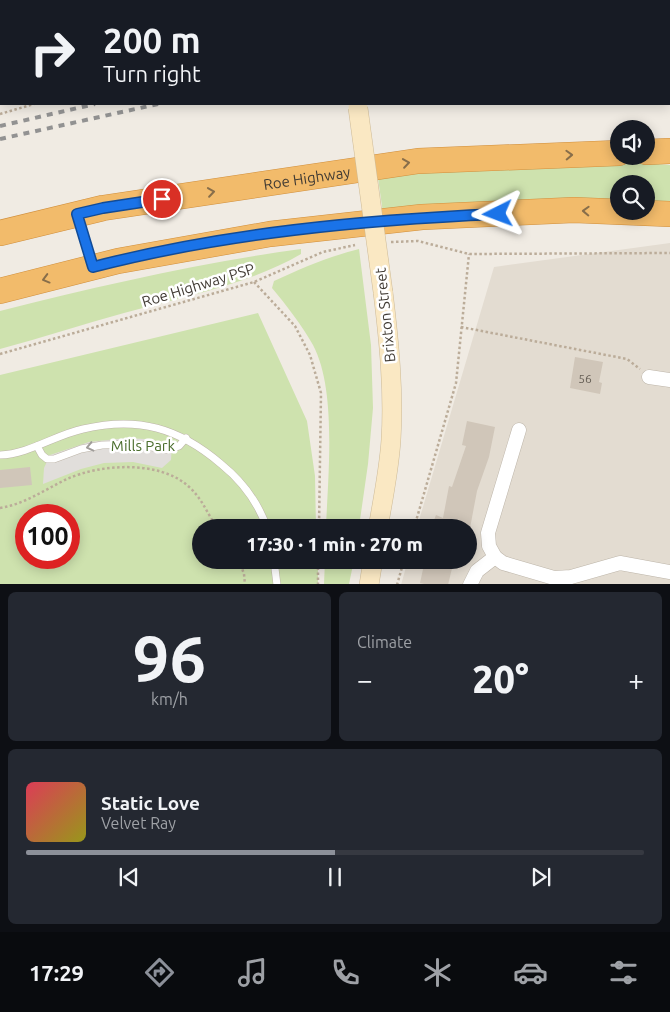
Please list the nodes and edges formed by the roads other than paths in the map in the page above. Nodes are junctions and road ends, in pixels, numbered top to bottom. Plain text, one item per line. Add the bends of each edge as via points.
1 (358, 105) edge
2 (670, 151) edge
3 (655, 152) edge
4 (610, 153) edge
5 (77, 214) junction
6 (670, 214) edge
7 (0, 234) edge
8 (93, 267) junction
9 (0, 292) edge
10 (649, 377) road end
11 (670, 380) edge
12 (519, 430) dead end
13 (186, 438) junction
14 (37, 446) junction
15 (0, 455) edge
16 (264, 519) edge
17 (379, 519) edge
18 (495, 557) junction
19 (275, 569) edge
20 (372, 569) edge
21 (670, 572) edge
22 (277, 584) edge
23 (369, 584) edge
24 (470, 584) edge

1 - 17 main road, Brixton Street, bridge via 390,350 391,441
2 - 3 highway
5 -> 4 highway, Roe Highway via 418,161
5 - 7 highway, Roe Highway
5 - 8 lane
6 -> 8 highway via 574,210 422,217 270,234
8 -> 9 highway
10 - 11 street
12 - 18 street via 488,534
13 - 14 lane via 155,427 102,425
13 -> 14 lane via 168,450 135,444 102,445 54,459 47,459
13 - 16 lane via 209,453 240,481 253,497
14 - 15 lane
18 - 21 street via 512,567 554,578 571,577 620,563
18 - 24 street via 477,571
19 - 22 lane
20 - 23 main road

